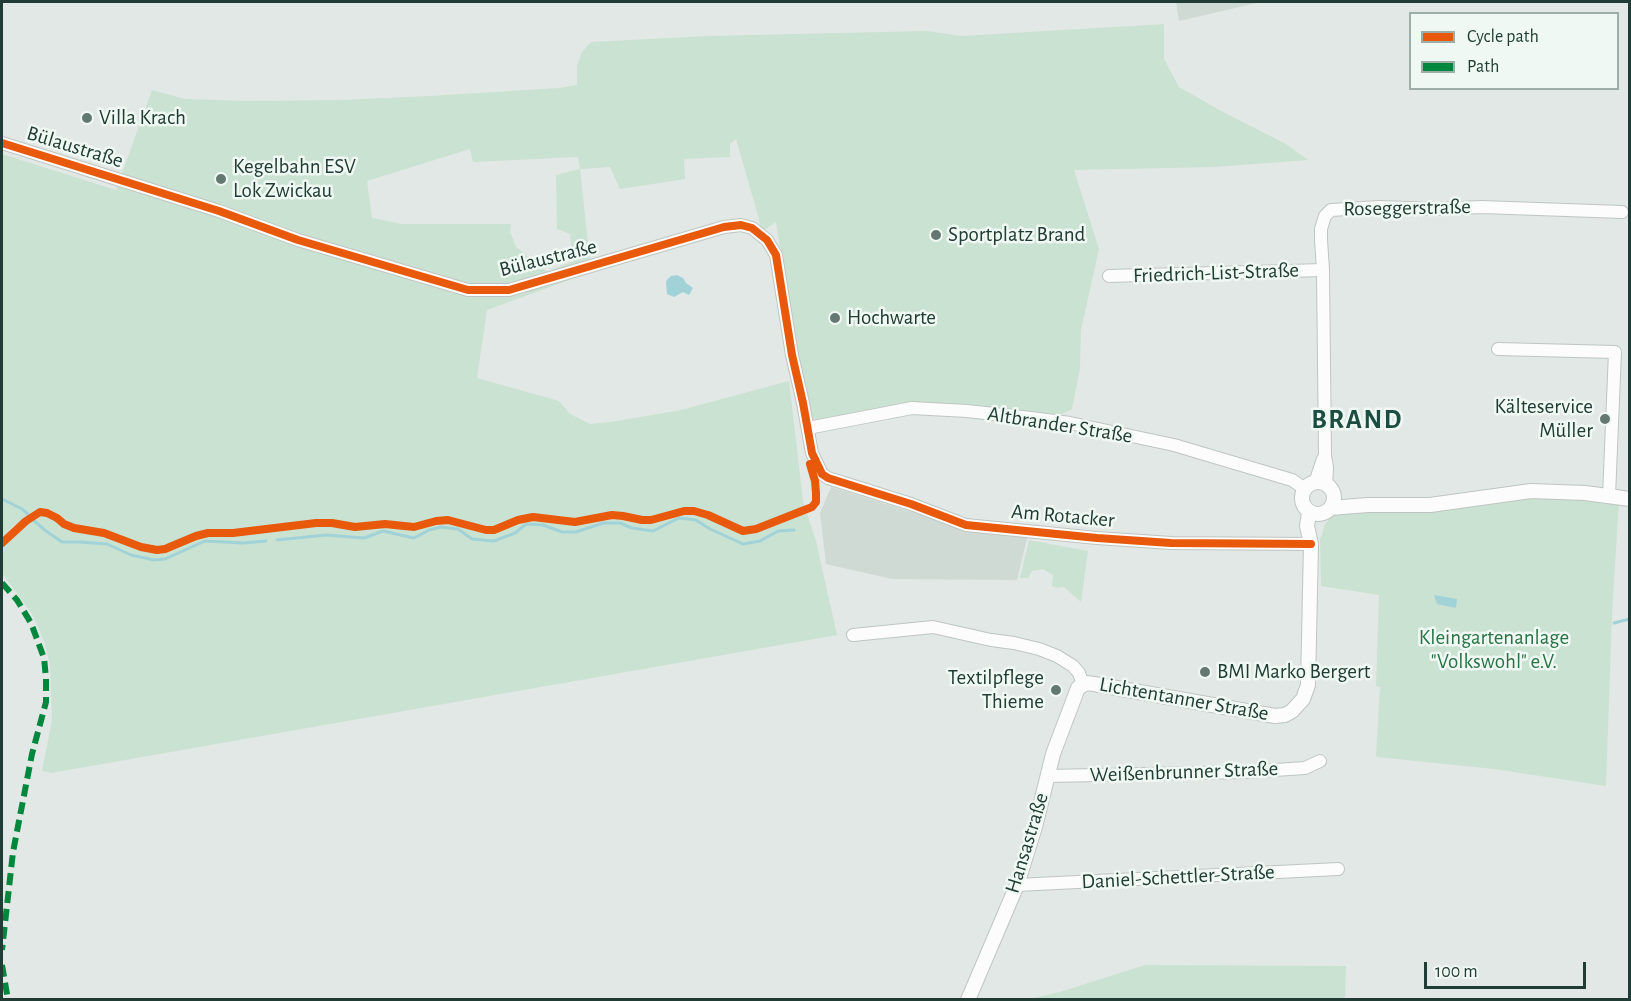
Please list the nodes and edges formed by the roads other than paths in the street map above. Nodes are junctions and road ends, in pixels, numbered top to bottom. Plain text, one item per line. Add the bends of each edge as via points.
1 (2, 143) edge
2 (1622, 212) dead end
3 (1323, 270) junction
4 (1109, 276) dead end
5 (1498, 349) dead end
6 (808, 428) junction
7 (822, 474) joint
8 (1320, 487) junction
9 (1609, 496) junction
10 (1629, 498) edge
11 (1368, 505) junction
12 (1320, 511) junction
13 (1311, 544) junction
14 (853, 635) dead end
15 (1083, 685) junction
16 (1320, 761) dead end
17 (1047, 776) junction
18 (1338, 869) dead end
19 (1017, 885) junction
20 (968, 999) edge

1 - 6 street, Bülaustraße via 298,240 468,290 508,290 724,227 752,228 767,240 776,255
2 - 3 street, Roseggerstraße via 1482,207 1331,210 1321,229
3 - 4 street, Friedrich-List-Straße
3 - 8 street, Roseggerstraße via 1325,455 1320,466
5 - 9 street via 1615,352
6 - 7 street, Bülaustraße via 812,453
6 - 8 street, Altbrander Straße via 912,408 1031,418 1174,445
7 - 13 street, Am Rotacker via 966,525 1172,543
8 - 11 street
8 - 12 street, Lichtentanner Straße via 1333,498
8 - 12 street, Lichtentanner Straße via 1302,499 1303,504
9 - 10 street
9 - 11 street via 1531,490 1430,505
11 - 12 street
12 - 13 street, Lichtentanner Straße
13 - 15 street, Lichtentanner Straße via 1308,685 1303,699 1292,711 1262,715
14 - 15 street via 933,627 1014,643 1057,656 1073,666
15 - 17 street, Hansastraße via 1069,709
16 - 17 street, Weißenbrunner Straße via 1305,768 1245,772
17 - 19 street, Hansastraße
18 - 19 street, Daniel-Schettler-Straße
19 - 20 street, Hansastraße

